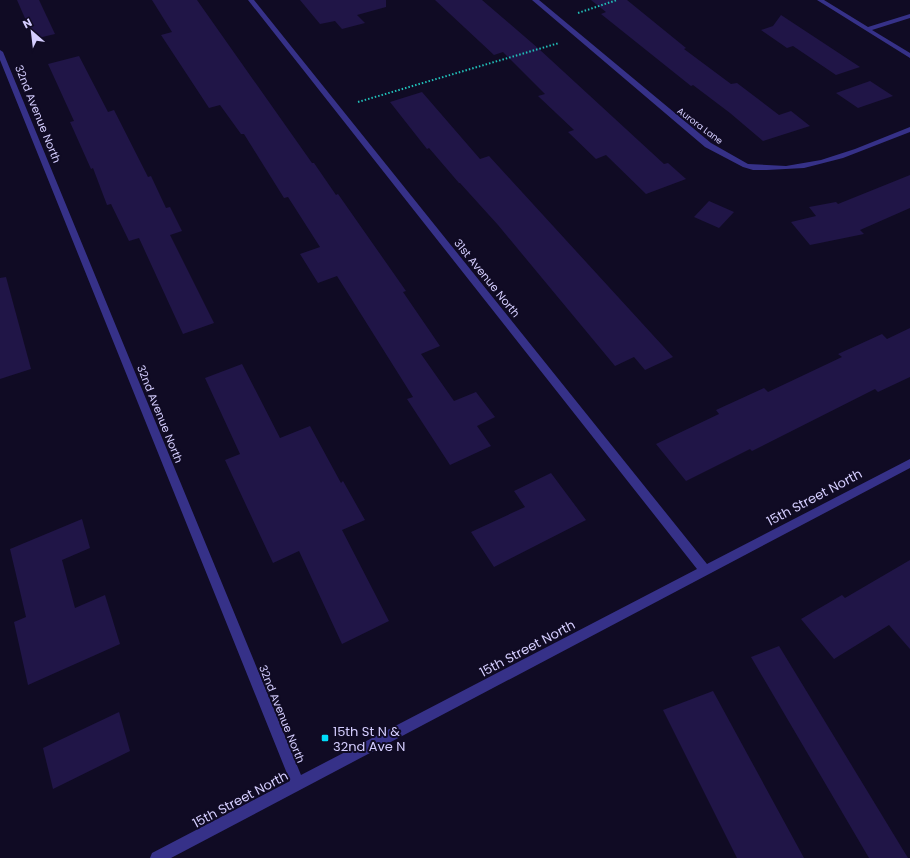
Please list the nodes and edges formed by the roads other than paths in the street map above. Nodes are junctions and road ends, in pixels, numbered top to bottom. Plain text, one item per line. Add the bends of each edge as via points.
1 (251, 0) edge
2 (535, 0) edge
3 (820, 0) edge
4 (910, 16) edge
5 (868, 29) junction
6 (0, 52) edge
7 (910, 56) edge
8 (910, 129) edge
9 (910, 463) edge
10 (705, 570) junction
11 (298, 784) junction
12 (157, 858) edge

1 - 10 street, 31st Avenue North
2 - 8 street, Aurora Lane via 708,145 752,167 783,169 811,165 840,157
3 - 5 street
4 - 5 street
5 - 7 street
6 - 11 street, 32nd Avenue North
9 - 10 street, 15th Street North
10 - 11 street, 15th Street North
11 - 12 street, 15th Street North

